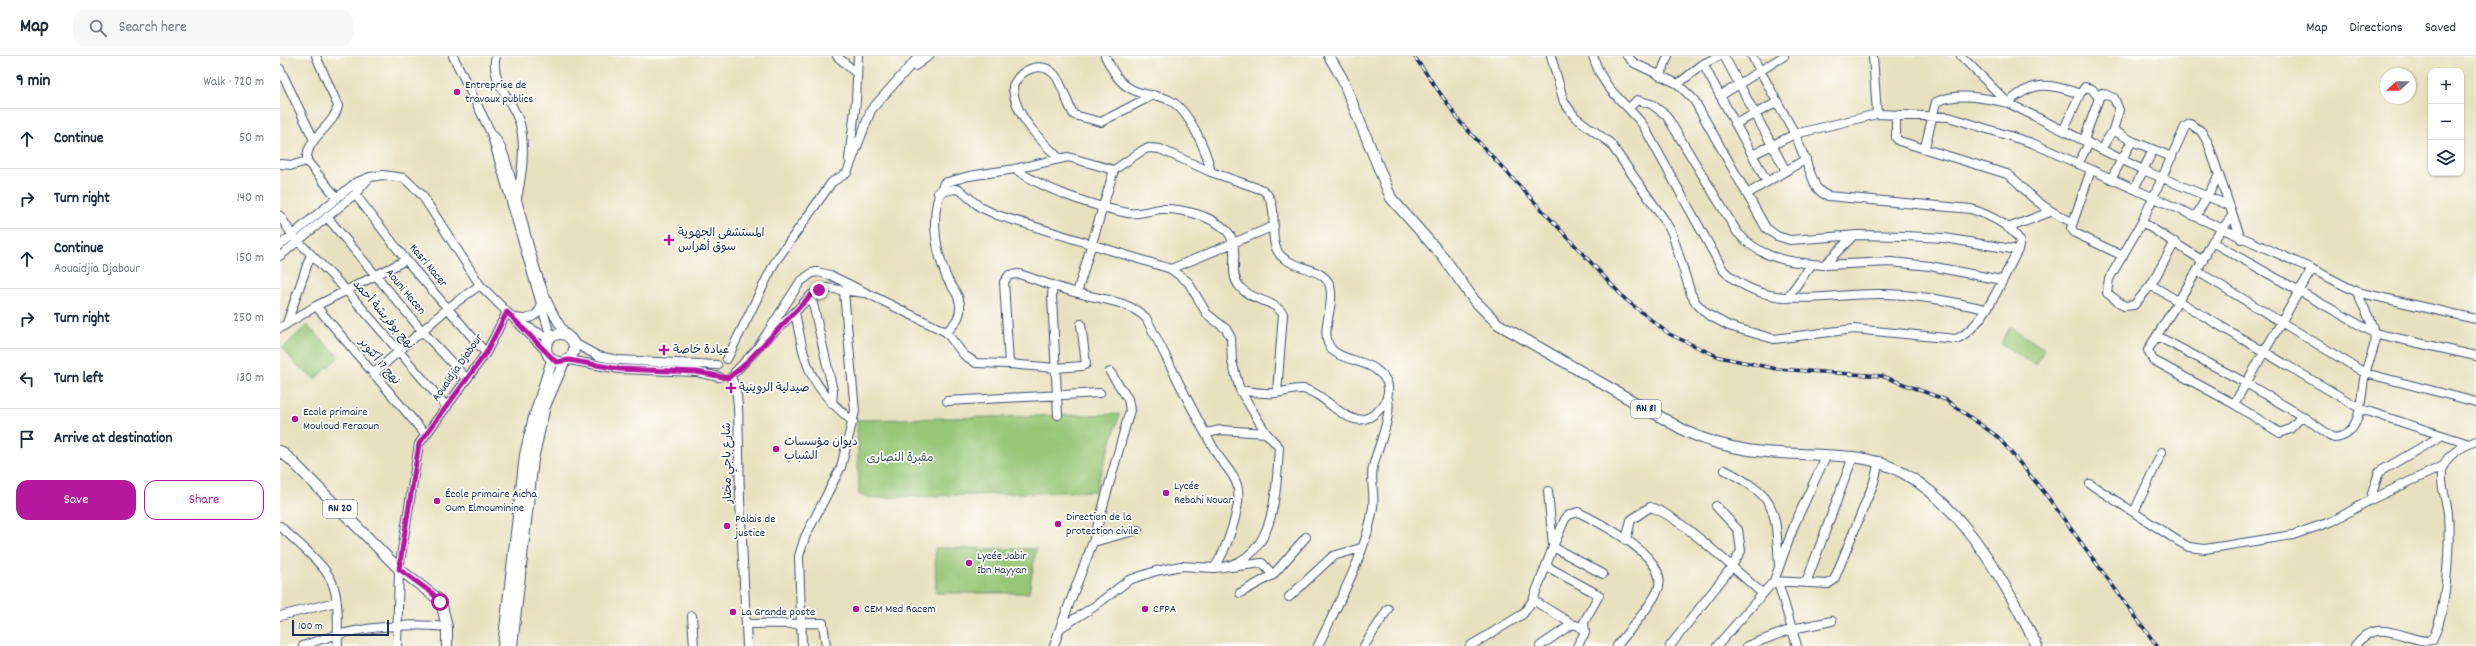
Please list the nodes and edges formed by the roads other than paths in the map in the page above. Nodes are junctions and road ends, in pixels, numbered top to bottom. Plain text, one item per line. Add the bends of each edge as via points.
1 (316, 56) edge
2 (453, 56) edge
3 (496, 56) edge
4 (837, 56) edge
5 (858, 56) edge
6 (919, 56) edge
7 (929, 56) edge
8 (1105, 56) edge
9 (1329, 56) edge
10 (1551, 56) edge
11 (1593, 56) edge
12 (1627, 56) edge
13 (1668, 56) edge
14 (1719, 56) edge
15 (1724, 56) edge
16 (1752, 56) edge
17 (1784, 56) edge
18 (1873, 56) edge
19 (1960, 56) edge
20 (1703, 64) junction
21 (280, 69) edge
22 (1760, 72) junction
23 (856, 73) junction
24 (904, 73) junction
25 (1660, 76) junction
26 (1678, 84) junction
27 (1740, 84) junction
28 (2080, 94) junction
29 (1153, 95) junction
30 (1720, 96) junction
31 (2099, 98) junction
32 (1776, 103) junction
33 (2008, 103) junction
34 (1629, 108) junction
35 (1755, 114) junction
36 (1877, 114) junction
37 (1900, 115) junction
38 (1933, 116) junction
39 (1735, 124) junction
40 (2064, 129) junction
41 (2112, 130) junction
42 (1795, 134) junction
43 (314, 140) junction
44 (2132, 141) junction
45 (2086, 142) junction
46 (1772, 145) junction
47 (1925, 147) junction
48 (2102, 148) junction
49 (2153, 150) junction
50 (1752, 155) junction
51 (2172, 157) junction
52 (1059, 158) junction
53 (1806, 159) junction
54 (2123, 159) junction
55 (307, 161) junction
56 (280, 164) edge
57 (2078, 164) junction
58 (1015, 168) junction
59 (1114, 170) junction
60 (2090, 170) junction
61 (2143, 170) junction
62 (1786, 171) junction
63 (1212, 172) junction
64 (847, 173) junction
65 (2219, 175) junction
66 (370, 177) junction
67 (2163, 178) junction
68 (2111, 179) junction
69 (1767, 182) junction
70 (2134, 189) junction
71 (938, 193) junction
72 (355, 194) junction
73 (1747, 194) junction
74 (2205, 197) junction
75 (337, 198) junction
76 (2154, 200) junction
77 (515, 201) junction
78 (2228, 204) junction
79 (1102, 205) junction
80 (2050, 212) junction
81 (280, 216) edge
82 (2196, 216) junction
83 (2232, 216) junction
84 (327, 217) junction
85 (2072, 222) junction
86 (2142, 222) junction
87 (1274, 226) junction
88 (2008, 228) junction
89 (2222, 230) junction
90 (293, 236) junction
91 (1853, 236) junction
92 (2241, 239) junction
93 (299, 242) junction
94 (2175, 242) junction
95 (2212, 242) junction
96 (1233, 243) junction
97 (280, 245) edge
98 (1090, 245) junction
99 (2018, 250) junction
100 (311, 254) junction
101 (280, 256) edge
102 (2123, 256) junction
103 (406, 260) junction
104 (2203, 261) junction
105 (1812, 264) junction
106 (1824, 265) junction
107 (1171, 268) junction
108 (2312, 269) junction
109 (2197, 271) junction
110 (376, 275) junction
111 (2001, 280) junction
112 (480, 284) junction
113 (1054, 285) junction
114 (2151, 285) junction
115 (347, 291) junction
116 (2298, 291) junction
117 (844, 292) junction
118 (2357, 292) junction
119 (1077, 293) junction
120 (811, 295) junction
121 (872, 297) junction
122 (1787, 298) junction
123 (2180, 301) junction
124 (542, 304) junction
125 (316, 306) junction
126 (448, 308) junction
127 (1986, 309) junction
128 (794, 312) junction
129 (512, 316) junction
130 (2476, 319) edge
131 (287, 323) junction
132 (1081, 324) dead end
133 (2281, 324) junction
134 (280, 328) edge
135 (423, 332) junction
136 (946, 332) junction
137 (2374, 333) junction
138 (2157, 336) junction
139 (550, 338) junction
140 (571, 340) junction
141 (757, 349) junction
142 (546, 351) junction
143 (2265, 351) junction
144 (398, 352) junction
145 (486, 353) junction
146 (2476, 356) edge
147 (552, 360) junction
148 (727, 360) junction
149 (567, 361) junction
150 (1009, 364) junction
151 (717, 365) junction
152 (1056, 368) junction
153 (1110, 372) dead end
154 (2365, 373) junction
155 (373, 374) junction
156 (733, 375) junction
157 (719, 376) junction
158 (467, 379) junction
159 (2246, 383) junction
160 (1240, 390) junction
161 (1100, 393) dead end
162 (1277, 393) junction
163 (1057, 396) junction
164 (1387, 396) junction
165 (947, 401) dead end
166 (2476, 402) edge
167 (832, 404) junction
168 (2234, 404) junction
169 (446, 407) junction
170 (2361, 409) junction
171 (1058, 415) dead end
172 (2302, 416) junction
173 (854, 422) junction
174 (1206, 432) junction
175 (1266, 433) junction
176 (425, 434) junction
177 (2441, 436) junction
178 (2472, 442) edge
179 (2162, 452) dead end
180 (282, 455) edge
181 (1826, 456) junction
182 (1853, 457) junction
183 (1879, 461) junction
184 (2444, 466) junction
185 (1725, 470) dead end
186 (2090, 484) dead end
187 (1548, 491) dead end
188 (2370, 500) junction
189 (1716, 506) dead end
190 (2134, 512) junction
191 (280, 526) edge
192 (1138, 530) dead end
193 (1306, 537) dead end
194 (1626, 540) junction
195 (1093, 542) junction
196 (1553, 546) junction
197 (1361, 548) junction
198 (1546, 566) junction
199 (1228, 567) junction
200 (1214, 568) junction
201 (1731, 568) junction
202 (1779, 568) junction
203 (399, 569) junction
204 (1603, 574) dead end
205 (1273, 575) junction
206 (1776, 581) junction
207 (1806, 583) junction
208 (1240, 593) dead end
209 (1762, 594) junction
210 (1289, 597) dead end
211 (1533, 600) junction
212 (336, 602) junction
213 (1388, 609) dead end
214 (280, 616) edge
215 (692, 616) dead end
216 (1832, 621) dead end
217 (802, 623) junction
218 (747, 624) junction
219 (1572, 624) junction
220 (396, 626) junction
221 (447, 627) junction
222 (1060, 628) junction
223 (1792, 629) junction
224 (1586, 633) junction
225 (338, 635) junction
226 (2362, 638) junction
227 (305, 646) edge
228 (338, 646) edge
229 (397, 646) edge
230 (447, 646) edge
231 (503, 646) edge
232 (512, 646) edge
233 (694, 646) edge
234 (747, 646) edge
235 (802, 646) edge
236 (826, 646) edge
237 (1054, 646) edge
238 (1318, 646) edge
239 (1364, 646) edge
240 (1470, 646) edge
241 (1540, 646) edge
242 (1577, 646) edge
243 (1617, 646) edge
244 (1670, 646) edge
245 (1717, 646) edge
246 (1747, 646) edge
247 (1797, 646) edge
248 (2037, 646) edge
249 (2355, 646) edge
250 (2365, 646) edge

1 - 43 street via 338,106
2 - 77 street via 503,152
3 - 77 street via 496,75 515,112 522,133 522,172
4 - 23 street
5 - 23 street
6 - 24 street
7 - 24 street
8 - 29 street via 1115,76 1124,86 1133,91
9 - 181 main road, RN 81 via 1342,78 1391,198 1444,258 1474,300 1498,324 1687,432 1708,441 1754,452
10 - 127 street via 1564,102 1575,117 1610,143 1663,218 1675,241 1691,294 1707,314 1730,326 1774,339 1854,330 1956,339 1970,330
11 - 34 street via 1605,85
12 - 25 street via 1634,63
13 - 25 street
14 - 20 street
15 - 27 street
16 - 22 street
17 - 22 street
18 - 36 street
19 - 33 street
20 - 26 street
20 - 30 street
21 - 43 street
22 - 27 street
22 - 32 street
23 - 64 street via 856,101
24 - 64 street via 871,110
25 - 26 street
26 - 73 street via 1702,112
27 - 30 street
27 - 35 street
28 - 31 street via 2085,87 2092,89
28 - 33 street via 2058,86 2045,85 2019,93
28 - 40 street
29 - 52 street via 1097,122 1074,115 1053,72 1046,68 1033,68 1019,75 1013,86 1018,107 1037,136
29 - 63 street via 1180,107 1208,156
30 - 39 street
31 - 41 street via 2102,93 2115,100 2119,110
31 - 45 street
32 - 35 street
32 - 42 street
33 - 38 street via 1978,97 1943,99 1936,102
33 - 40 street
34 - 105 street via 1637,100 1651,104 1666,115 1737,232 1747,244 1768,256
34 - 122 street via 1656,147 1723,270 1733,280 1750,290
35 - 39 street
35 - 46 street
36 - 37 street
36 - 42 street
37 - 38 street
37 - 47 street via 1896,118 1897,139
38 - 47 street
38 - 57 street via 1948,117 1982,126 2032,143
39 - 50 street
40 - 45 street
41 - 44 street
41 - 48 street
42 - 46 street
42 - 53 street
43 - 55 street via 306,154
44 - 49 street
44 - 54 street
45 - 48 street
45 - 57 street
46 - 50 street
46 - 62 street
47 - 80 street via 2007,174 2016,179 2030,196
48 - 54 street
49 - 51 street
49 - 61 street
50 - 69 street
51 - 65 street via 2185,127 2193,124 2208,143
51 - 67 street
52 - 58 street
52 - 59 street via 1075,158
53 - 62 street
53 - 88 street via 1818,191 1828,196 1971,209 1985,213
54 - 61 street
54 - 68 street
55 - 56 street via 293,165
55 - 75 street
57 - 60 street
58 - 71 street via 949,180
58 - 79 street via 1047,188
59 - 63 street via 1143,150 1154,148
59 - 79 street
60 - 68 street
60 - 85 street
61 - 67 street
61 - 70 street
62 - 69 street
63 - 87 street via 1263,190 1272,201
64 - 148 street via 832,182 786,244
65 - 74 street
65 - 78 street
66 - 72 street
66 - 75 street via 355,183
66 - 112 street via 394,175 414,185
67 - 74 street
67 - 76 street
68 - 70 street
69 - 73 street
70 - 76 street
71 - 98 street via 960,190 980,207 997,215
71 - 136 street via 936,238 940,260 959,300 960,309 954,324
72 - 84 street
72 - 103 street, Kasri Nacer
73 - 91 street via 1766,228 1777,236 1790,240
74 - 78 street
74 - 82 street
75 - 90 street
76 - 82 street
76 - 86 street
77 - 124 street
77 - 140 street via 544,292 556,320
78 - 83 street
79 - 96 street via 1135,214 1175,209 1222,226
79 - 98 street
80 - 85 street
80 - 88 street
81 - 90 street, نهج بوفريشة أحمد
82 - 89 street
83 - 89 street
83 - 92 street
84 - 93 street
84 - 110 street, Aouni Hacen
85 - 102 street via 2071,228 2075,233
86 - 94 street
86 - 102 street
87 - 96 street
87 - 164 street via 1275,246 1279,253 1290,262 1325,277 1330,285 1327,334 1331,349 1363,362 1385,378
88 - 99 street via 2020,241
89 - 92 street
89 - 95 street
90 - 93 street, نهج بوفريشة أحمد
90 - 97 street
91 - 99 street via 1944,238
91 - 106 street
92 - 108 street
93 - 100 street, نهج بوفريشة أحمد
93 - 101 street
94 - 104 street
94 - 114 street
95 - 104 street
95 - 116 street
96 - 107 street
96 - 162 street via 1236,260 1233,270 1238,286 1244,292 1279,308 1283,314
98 - 107 street
98 - 119 street
99 - 111 street
100 - 115 street, نهج بوفريشة أحمد
100 - 131 street
102 - 114 street via 2109,279 2107,293 2129,307 2138,302
103 - 110 street
103 - 126 street, Kasri Nacer
104 - 109 street
105 - 106 street
105 - 122 street
106 - 111 street via 1891,262 1930,266
107 - 160 street via 1188,282 1207,314 1226,329 1231,338 1232,362
108 - 116 street
108 - 118 street
109 - 123 street
109 - 133 street
110 - 115 street
110 - 135 street, Aouni Hacen
111 - 127 street
112 - 126 street
112 - 129 street
113 - 119 street
113 - 150 street via 1019,274 1005,278
113 - 152 street via 1052,296
114 - 123 street
115 - 125 street
115 - 144 street, نهج بوفريشة أحمد
116 - 133 street
116 - 137 street
117 - 120 street via 832,287
117 - 121 street via 863,293
117 - 173 street via 855,398
118 - 130 street
118 - 137 street
119 - 174 street via 1131,306 1146,318
120 - 128 street
120 - 167 street via 832,391
121 - 136 street
121 - 141 street via 830,275 812,273 800,282 789,297
122 - 127 street via 1882,294 1936,299
123 - 138 street
123 - 143 street
124 - 129 street via 538,313 530,318
124 - 139 street
125 - 131 street
125 - 155 street, نهج 17 أكتوبر
126 - 135 street
126 - 145 street, Kasri Nacer
128 - 141 street
128 - 167 street via 802,353 812,378
129 - 139 street
129 - 142 street
129 - 145 street, Aouaidjia Djabour
131 - 134 street
132 - 152 street via 1086,364 1079,368
133 - 143 street
133 - 154 street
135 - 144 street
135 - 158 street, Aouni Hacen
136 - 150 street via 964,355 976,363
137 - 146 street
137 - 154 street via 2372,355
138 - 159 street
138 - 168 street via 2148,350 2151,358
139 - 140 main road via 559,334
139 - 142 main road
140 - 149 main road via 574,351
140 - 151 street via 598,356 618,360
141 - 156 street
142 - 147 main road
143 - 159 street
143 - 170 street
144 - 155 street
144 - 169 street, نهج بوفريشة أحمد
145 - 158 street, Aouaidjia Djabour
147 - 149 main road
147 - 231 main road via 525,455
148 - 151 street via 721,360
148 - 156 street via 733,363
149 - 157 street via 619,369 697,372
149 - 232 main road via 545,406 533,459
150 - 152 street
151 - 157 street via 716,371
152 - 163 street
153 - 195 street via 1128,399 1130,410
154 - 166 street
154 - 170 street
155 - 176 street, نهج 17 أكتوبر
156 - 157 street via 725,379
156 - 218 street, شارع باجي مختار via 738,405
158 - 169 street, Aouaidjia Djabour
159 - 168 street
159 - 172 street
160 - 162 street
160 - 175 street
161 - 163 street
162 - 164 street via 1293,388 1317,394 1342,414 1356,420 1374,415 1382,407
163 - 165 street
163 - 171 street
164 - 197 street via 1389,407 1372,468 1373,507
167 - 173 street
168 - 172 street via 2280,433 2290,429
169 - 176 street, Aouaidjia Djabour
170 - 172 street via 2354,424 2339,438 2330,436
170 - 177 street
173 - 217 street via 837,477 805,537 799,556
174 - 175 street via 1221,430
174 - 200 street via 1236,481 1238,489 1234,515 1223,553
175 - 199 street via 1279,447 1278,480 1270,524 1255,547
176 - 203 street, Aouaidjia Djabour via 419,444
177 - 178 street
177 - 188 street via 2379,472
178 - 184 street via 2451,456
179 - 190 street
180 - 203 main road, RN 20
181 - 182 main road, RN 81
181 - 202 street via 1795,523
182 - 183 main road, RN 81
182 - 207 street
183 - 207 street via 1874,482 1834,580 1828,584
183 - 248 main road, RN 81 via 1905,473 1945,505 1987,557 2006,586
184 - 188 street
184 - 226 street via 2443,480 2448,519 2447,569 2435,635 2429,643 2419,645 2380,633
185 - 202 street via 1752,484 1772,507 1776,524
186 - 190 street
187 - 196 street
188 - 190 street via 2320,527 2293,535 2205,549 2189,547
189 - 201 street via 1738,530 1741,541 1741,551
191 - 212 street via 328,576 332,582
192 - 195 street
193 - 205 street
194 - 196 street via 1610,528 1578,512 1568,515 1565,519
194 - 201 street via 1631,520 1650,507 1677,521
194 - 243 street via 1647,556 1658,572 1659,580 1658,591
195 - 222 street
196 - 198 street
196 - 204 street
197 - 210 street via 1333,556
197 - 238 street via 1352,574
198 - 211 street
198 - 224 street via 1599,595 1584,622
199 - 200 street
199 - 205 street via 1262,563
200 - 222 street via 1181,566 1156,570 1130,580
201 - 209 street
201 - 244 street
202 - 206 street
203 - 220 street, Aouaidjia Djabour
203 - 221 main road, RN 20 via 438,599
205 - 208 street
206 - 207 street
206 - 209 street
206 - 223 street
209 - 245 street
211 - 219 street
211 - 240 street via 1524,614
212 - 214 street
212 - 225 street
213 - 239 street
215 - 233 street
216 - 223 street
217 - 218 street
217 - 235 street
217 - 236 street via 824,623
218 - 234 street, شارع باجي مختار
219 - 224 street via 1579,626
219 - 241 street
220 - 221 street via 416,624
220 - 225 street
220 - 229 street, Aouaidjia Djabour
221 - 230 main road, RN 20
222 - 237 street
223 - 246 street
223 - 247 street
224 - 242 street
225 - 227 street
225 - 228 street
226 - 249 street
226 - 250 street

